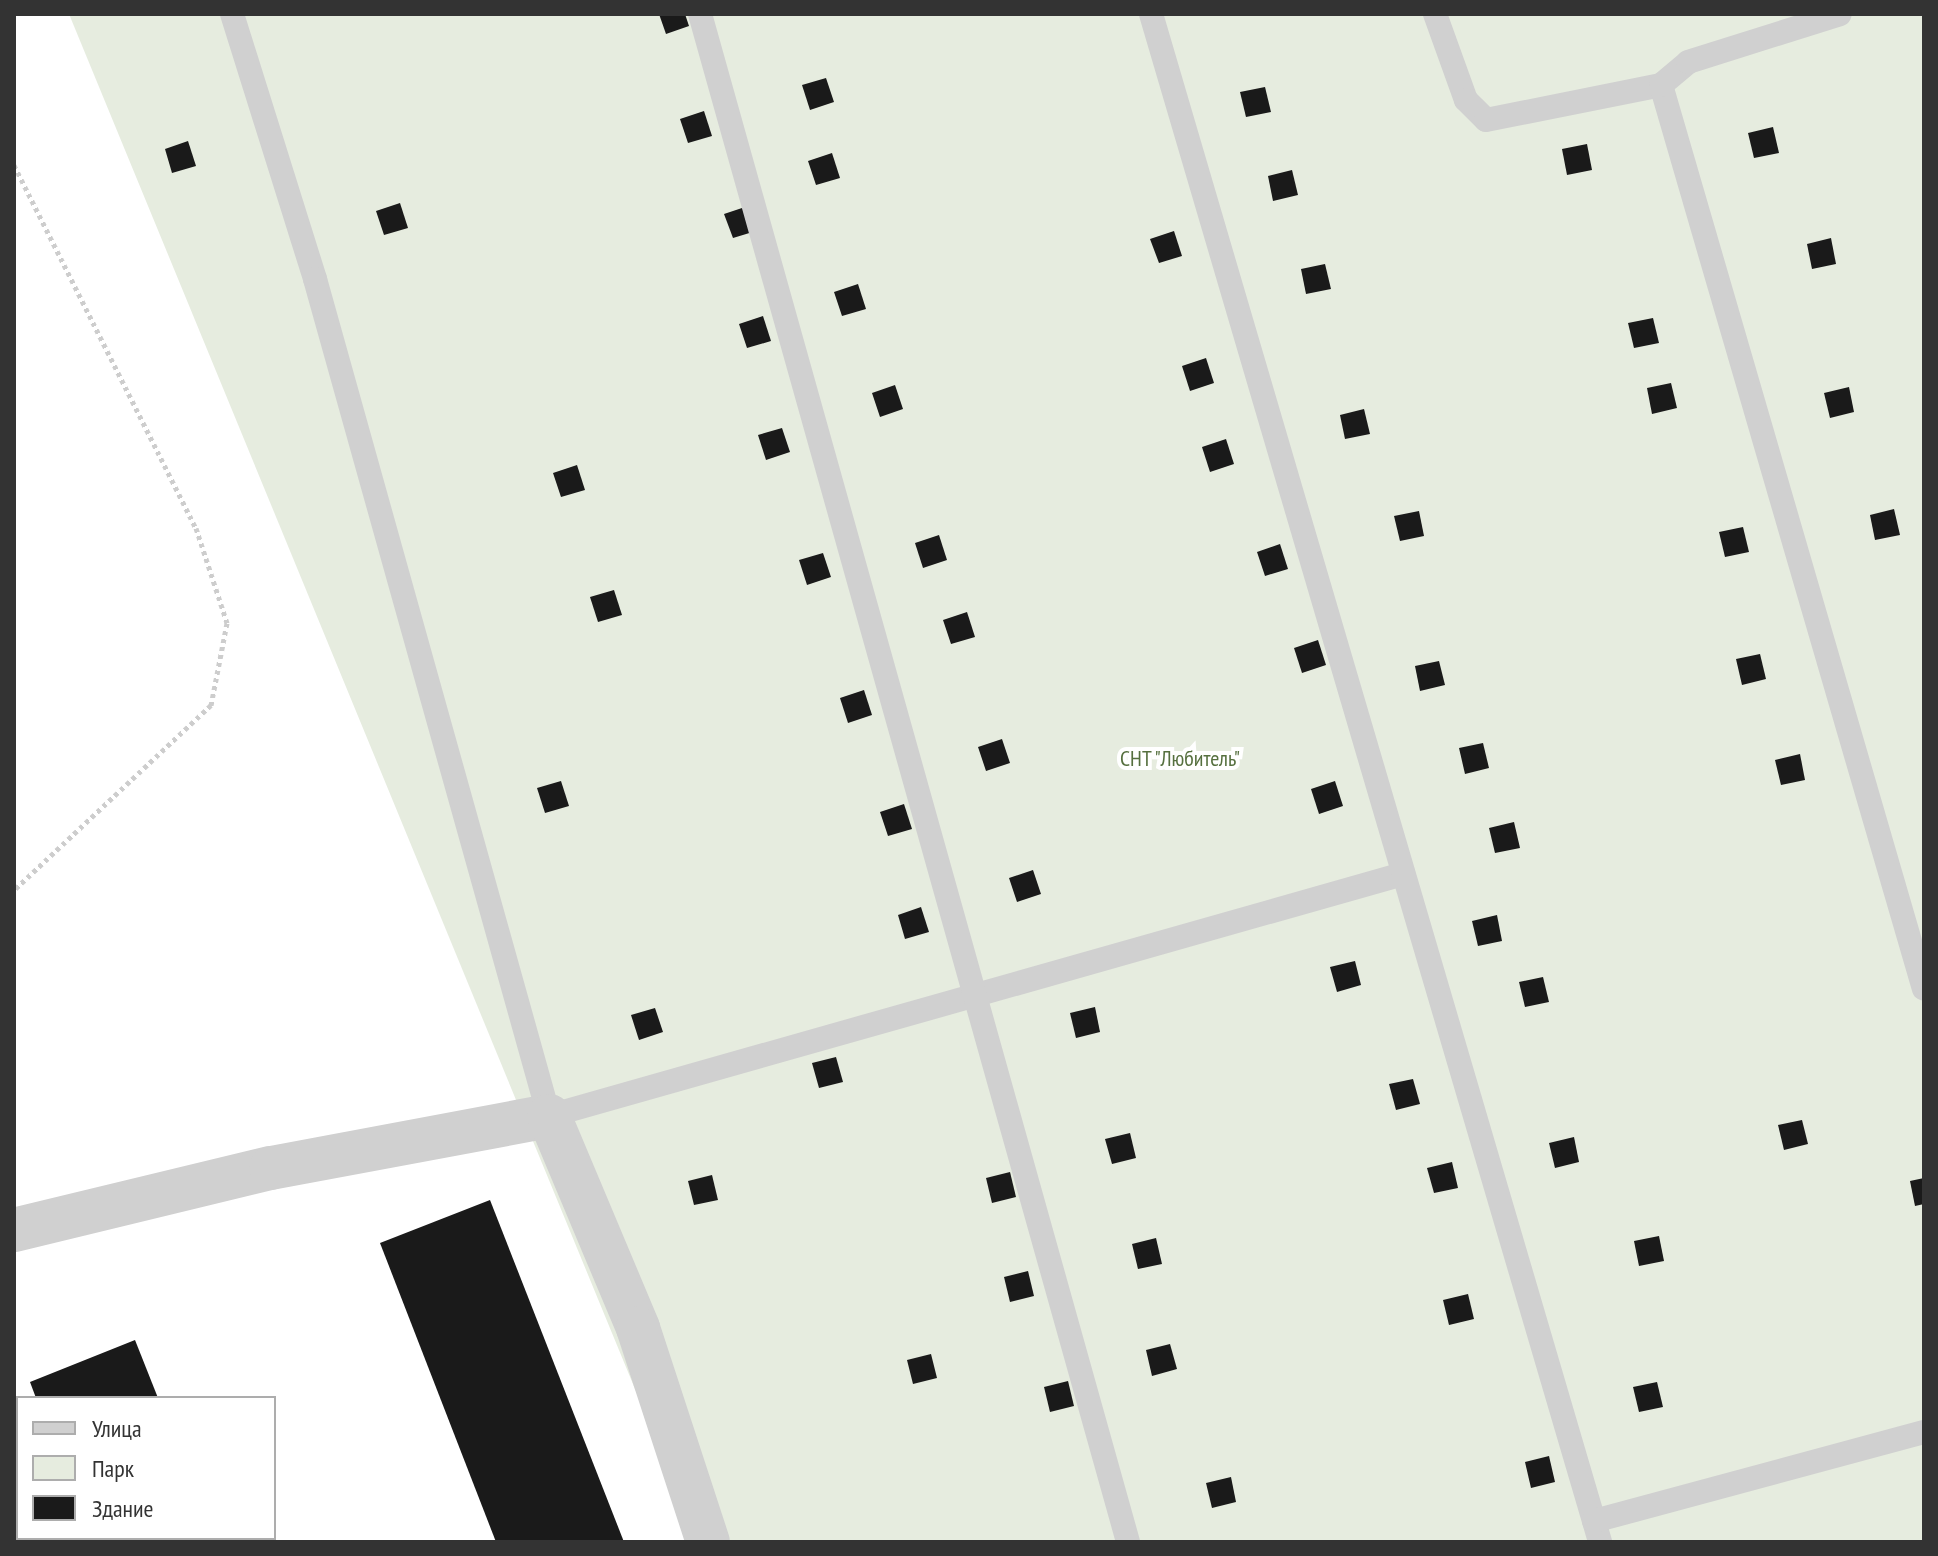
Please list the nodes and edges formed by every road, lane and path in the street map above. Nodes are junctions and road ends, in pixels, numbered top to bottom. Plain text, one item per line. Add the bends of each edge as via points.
1 (232, 14) edge
2 (700, 14) edge
3 (1151, 14) edge
4 (1435, 14) edge
5 (1840, 14) edge
6 (1661, 85) junction
7 (14, 165) edge
8 (1403, 874) junction
9 (14, 890) edge
10 (1924, 989) edge
11 (976, 994) junction
12 (549, 1116) junction
13 (14, 1230) edge
14 (1924, 1432) edge
15 (1597, 1531) edge
16 (708, 1542) edge
17 (1128, 1542) edge

1 - 12 lane via 315,279
2 - 11 lane
3 - 8 lane
4 - 6 lane via 1466,100 1486,120
5 - 6 lane via 1699,57
6 - 10 lane
7 - 9 path via 196,528 227,623 211,705
8 - 11 lane
8 - 15 lane
11 - 12 lane
11 - 17 lane
12 - 13 street via 271,1168
12 - 16 street via 638,1328
14 - 15 lane

